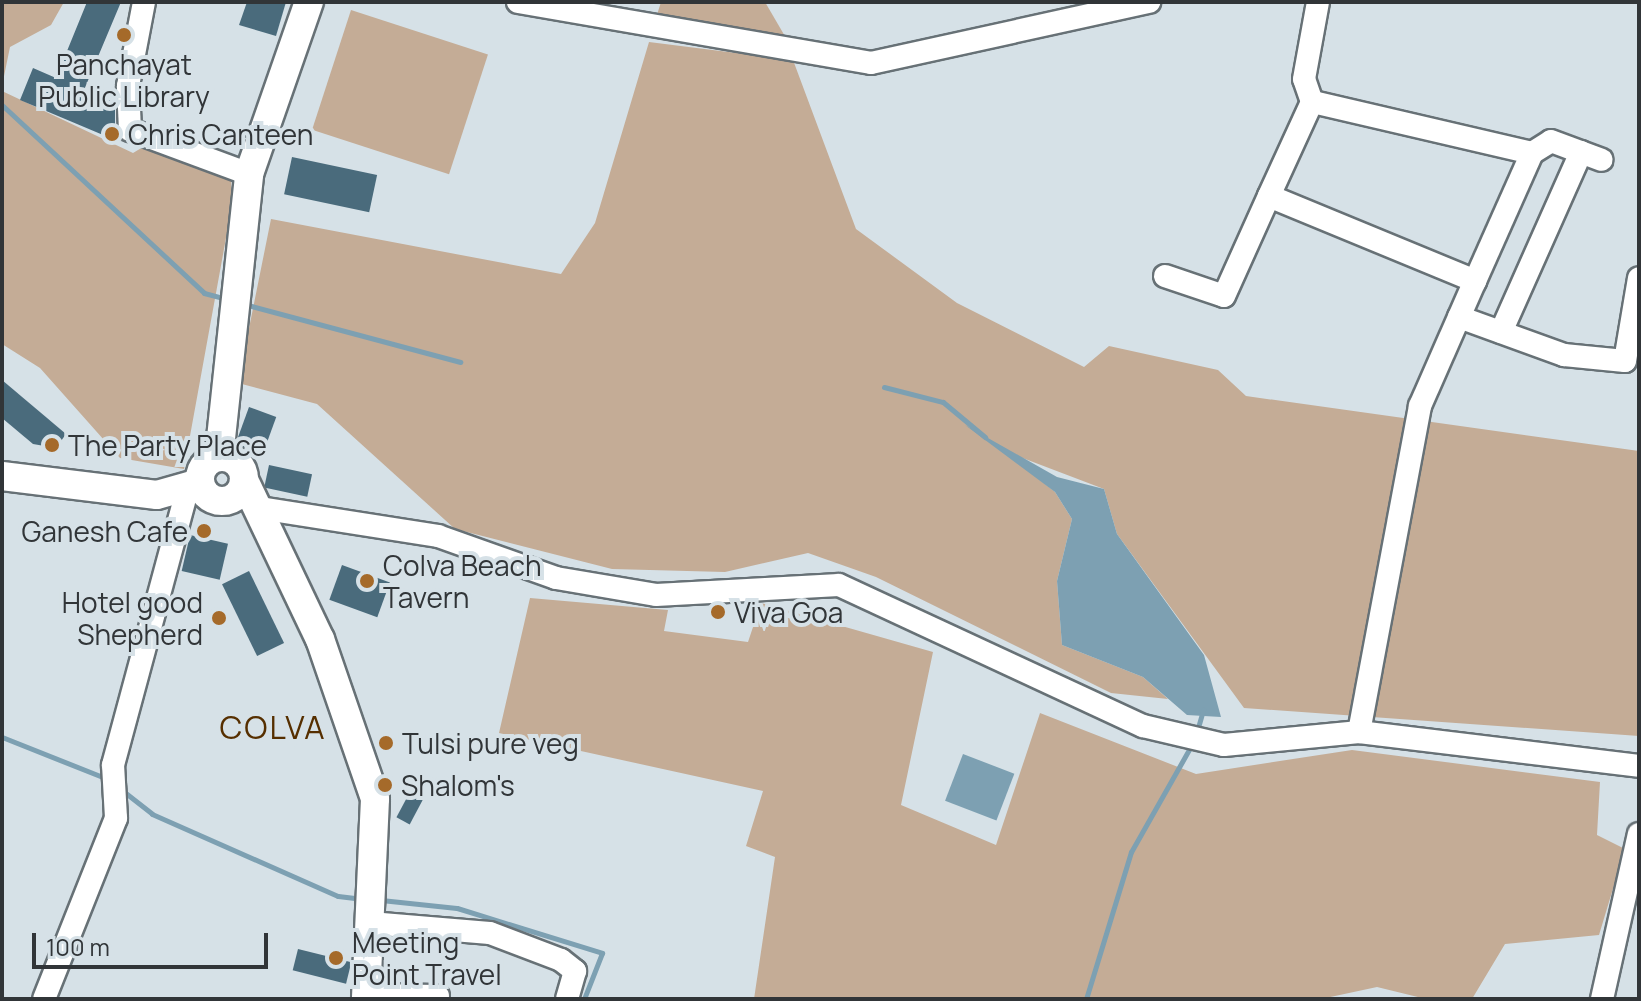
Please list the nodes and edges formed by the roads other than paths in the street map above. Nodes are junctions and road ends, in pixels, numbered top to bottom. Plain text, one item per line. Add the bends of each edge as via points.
1 (144, 2) edge
2 (309, 2) edge
3 (518, 2) edge
4 (1149, 2) edge
5 (1318, 2) edge
6 (550, 7) edge
7 (1312, 102) junction
8 (1532, 153) junction
9 (249, 174) junction
10 (1269, 196) junction
11 (1165, 276) dead end
12 (1639, 278) edge
13 (1475, 281) junction
14 (1459, 317) junction
15 (1501, 332) junction
16 (219, 457) junction
17 (2, 476) edge
18 (194, 485) junction
19 (237, 490) junction
20 (260, 508) junction
21 (1359, 732) junction
22 (1639, 766) edge
23 (1639, 834) edge
24 (370, 923) junction
25 (438, 996) dead end
26 (366, 997) edge
27 (44, 999) edge
28 (567, 999) edge
29 (1602, 999) edge

1 - 9 street via 128,86 130,130
2 - 9 main road
3 - 6 street
4 - 6 street via 871,63
5 - 7 street via 1304,79
7 - 8 street
7 - 10 street
8 - 13 street
8 - 15 street via 1551,141 1591,156
9 - 16 main road
10 - 11 street via 1224,296
10 - 13 street
12 - 15 street via 1625,361 1564,355
13 - 14 street
14 - 15 street
14 - 21 street via 1420,406
16 - 18 main road via 206,463
16 - 19 main road via 239,465
17 - 18 main road via 157,495
18 - 19 main road via 210,499
18 - 27 street via 113,765 116,818
19 - 20 main road
20 - 21 street via 438,536 556,578 656,595 839,585 1095,706 1176,735 1287,743
20 - 24 main road via 320,639 375,799
21 - 22 street
23 - 29 street
24 - 26 main road
24 - 28 street via 490,933 561,960 575,971
25 - 26 street

